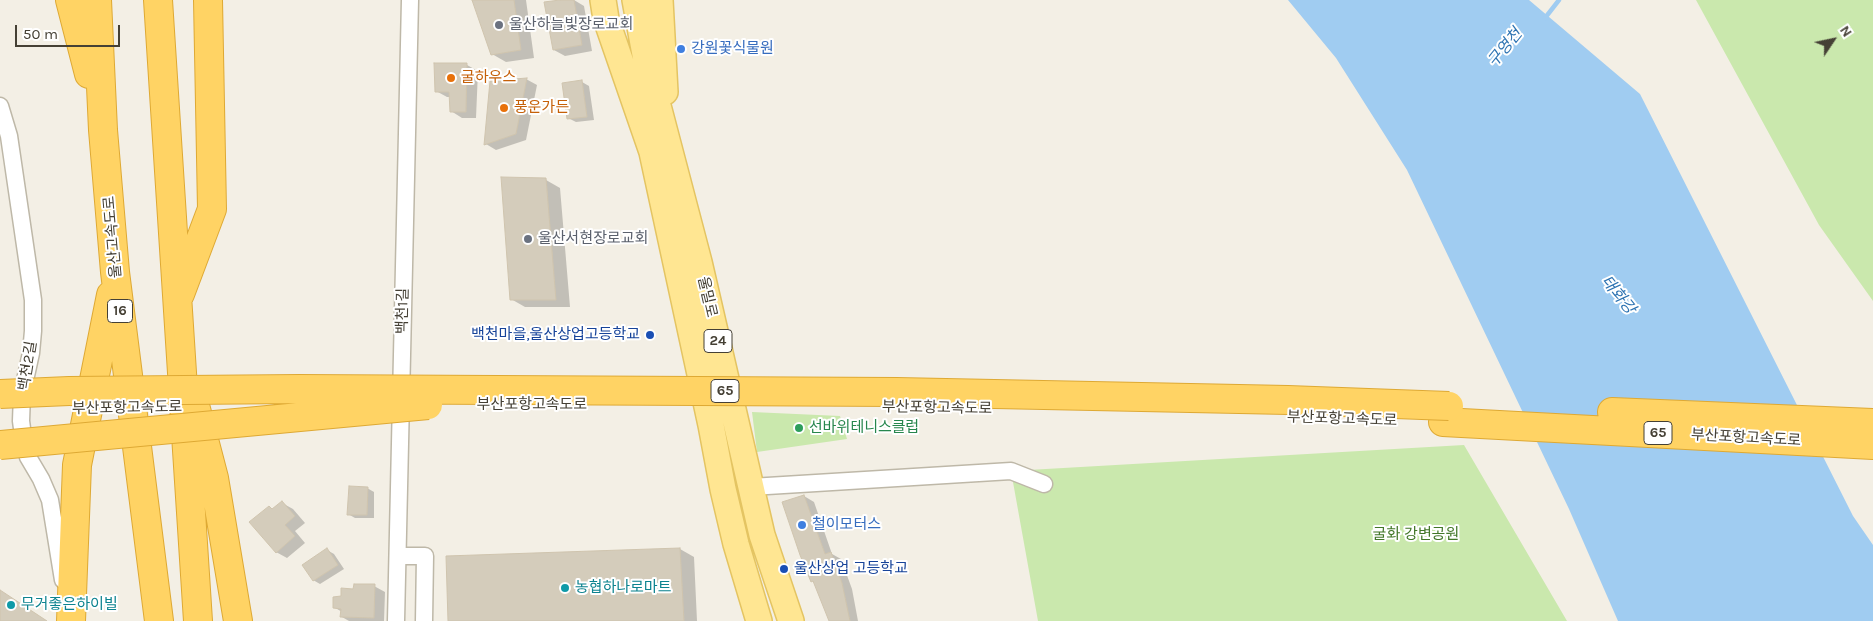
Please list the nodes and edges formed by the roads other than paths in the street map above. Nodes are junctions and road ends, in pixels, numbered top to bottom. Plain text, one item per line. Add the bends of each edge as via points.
1 (70, 0) edge
2 (97, 0) edge
3 (158, 0) edge
4 (208, 0) edge
5 (410, 0) edge
6 (603, 0) edge
7 (635, 0) edge
8 (660, 0) edge
9 (0, 106) edge
10 (103, 130) junction
11 (660, 150) junction
12 (115, 272) junction
13 (177, 302) junction
14 (180, 342) junction
15 (0, 381) edge
16 (69, 391) junction
17 (0, 394) edge
18 (428, 405) junction
19 (0, 412) edge
20 (1873, 423) edge
21 (0, 445) edge
22 (1873, 445) edge
23 (1044, 484) dead end
24 (750, 487) junction
25 (398, 556) junction
26 (69, 621) edge
27 (159, 621) edge
28 (198, 621) edge
29 (238, 621) edge
30 (396, 621) edge
31 (424, 621) edge
32 (759, 621) edge
33 (791, 621) edge

1 - 10 highway
2 - 10 highway, 울산고속도로 / 16
3 - 13 highway
4 - 13 highway via 212,209
5 - 25 street, 백천1길
6 - 11 main road via 606,19
7 - 11 main road, 울밀로 / 24
8 - 11 main road
9 - 26 street, 백천2길 via 9,136 32,300 33,331 22,394 21,421 28,457 51,506
10 - 12 highway, 울산고속도로 / 16
11 - 24 main road, 울밀로 / 24 via 699,262
11 - 32 main road, 울밀로 / 24 via 722,489
12 - 26 highway via 77,465
12 - 27 highway, 울산고속도로 / 16
13 - 14 highway
14 - 28 highway
14 - 29 highway via 214,478
15 - 16 highway, bridge
16 - 17 highway, 부산포항고속도로 / 65, bridge
16 - 20 highway, 부산포항고속도로 / 65, bridge via 907,392 1288,400
18 - 19 highway, 부산포항고속도로 / 65, bridge via 115,407
18 - 21 highway, bridge
18 - 22 highway, 부산포항고속도로 / 65 via 941,407 1443,422
23 - 24 street via 1011,471
24 - 33 main road, 울밀로 / 24 via 762,535
25 - 30 street, 백천1길
25 - 31 street via 425,556

